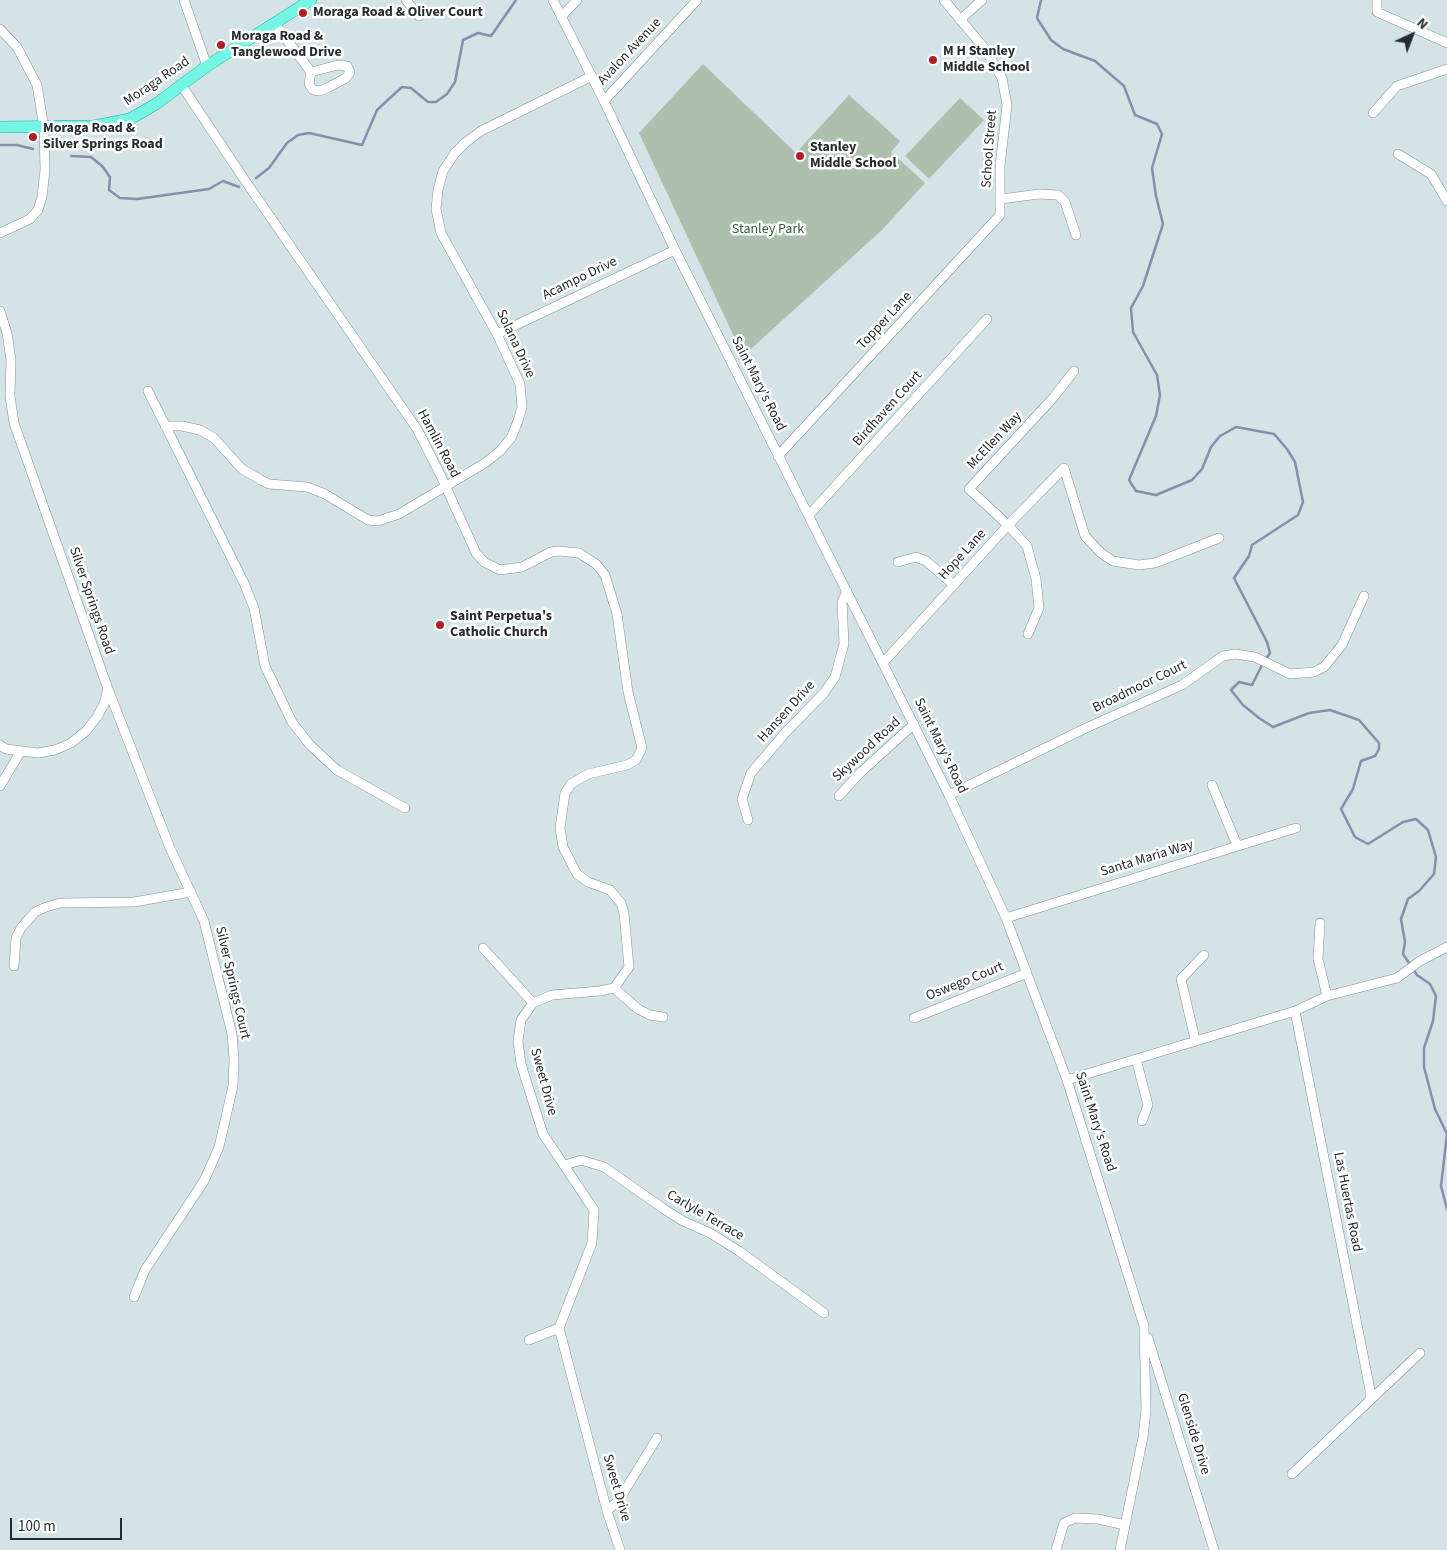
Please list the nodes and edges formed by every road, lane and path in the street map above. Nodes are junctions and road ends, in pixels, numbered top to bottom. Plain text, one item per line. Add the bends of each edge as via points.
1 (184, 0) edge
2 (311, 0) edge
3 (406, 0) edge
4 (553, 0) edge
5 (577, 0) edge
6 (697, 0) edge
7 (944, 0) edge
8 (982, 0) edge
9 (1377, 0) edge
10 (418, 16) dead end
11 (561, 16) junction
12 (960, 20) junction
13 (275, 24) junction
14 (0, 29) edge
15 (1447, 43) edge
16 (207, 66) junction
17 (1447, 69) edge
18 (311, 72) dead end
19 (592, 76) junction
20 (182, 86) junction
21 (604, 101) junction
22 (1373, 113) dead end
23 (0, 127) edge
24 (44, 128) junction
25 (1398, 154) dead end
26 (1001, 199) junction
27 (1447, 201) edge
28 (0, 233) edge
29 (1076, 235) dead end
30 (675, 250) junction
31 (0, 311) edge
32 (987, 319) dead end
33 (497, 334) junction
34 (1074, 371) dead end
35 (148, 391) dead end
36 (165, 426) junction
37 (778, 456) junction
38 (446, 486) junction
39 (809, 516) junction
40 (1008, 525) junction
41 (1219, 538) dead end
42 (898, 562) dead end
43 (954, 585) junction
44 (847, 591) junction
45 (1364, 596) dead end
46 (1028, 634) dead end
47 (884, 662) junction
48 (108, 689) junction
49 (914, 724) junction
50 (0, 745) edge
51 (21, 751) junction
52 (1212, 785) dead end
53 (0, 786) edge
54 (949, 795) junction
55 (839, 796) dead end
56 (405, 808) dead end
57 (748, 820) dead end
58 (1296, 828) dead end
59 (1237, 845) junction
60 (191, 892) junction
61 (1006, 918) junction
62 (1320, 923) dead end
63 (1447, 947) edge
64 (483, 948) dead end
65 (1204, 955) dead end
66 (14, 966) dead end
67 (1027, 973) junction
68 (614, 988) junction
69 (1327, 996) junction
70 (533, 1003) junction
71 (1295, 1011) junction
72 (663, 1017) dead end
73 (914, 1018) dead end
74 (1196, 1040) junction
75 (1136, 1059) junction
76 (1067, 1080) junction
77 (1142, 1121) dead end
78 (565, 1165) junction
79 (134, 1297) dead end
80 (824, 1313) dead end
81 (1144, 1326) junction
82 (559, 1328) junction
83 (529, 1340) dead end
84 (1420, 1353) dead end
85 (1370, 1399) junction
86 (657, 1438) dead end
87 (1292, 1474) dead end
88 (607, 1511) junction
89 (1125, 1525) junction
90 (620, 1550) edge
91 (1056, 1550) edge
92 (1120, 1550) edge
93 (1214, 1550) edge

1 - 16 street
2 - 13 main road, Moraga Road
3 - 10 street
4 - 11 street, Saint Mary's Road
5 - 11 street
6 - 21 street, Avalon Avenue
7 - 12 street, School Street
8 - 12 street
9 - 15 street via 1377,12
11 - 19 street, Saint Mary's Road
12 - 26 street, School Street via 995,63 1004,86 1007,105 1000,166
13 - 16 main road, Moraga Road
13 - 18 street
14 - 24 street via 17,47 30,69 37,85
16 - 20 main road, Moraga Road
17 - 22 street via 1397,86
19 - 21 street, Saint Mary's Road
19 - 33 street, Solana Drive via 481,131 454,153 443,171 436,209 441,233
20 - 24 main road, Moraga Road via 130,119 94,126
20 - 38 street, Hamlin Road via 417,429
21 - 30 street, Saint Mary's Road
23 - 24 main road, Moraga Road
24 - 28 street via 45,170 38,210 30,219
25 - 27 street via 1431,174
26 - 29 street via 1058,195 1065,202
26 - 37 street, Topper Lane via 1000,215 991,226
30 - 33 street, Acampo Drive
30 - 37 street, Saint Mary's Road
31 - 48 street, Silver Springs Road via 7,333 14,423
32 - 39 street, Birdhaven Court
33 - 38 street, Solana Drive via 520,384 522,407 518,421 511,438 500,451
34 - 40 street, McEllen Way via 969,489
35 - 36 street
36 - 38 street, Solana Drive via 200,430 214,438 252,476 269,484 307,487 368,520 389,519
36 - 56 street via 244,583 254,608 265,666 282,705 310,745 337,770
37 - 39 street, Saint Mary's Road
38 - 68 street, Hamlin Road via 476,553 490,566 500,570 522,568 551,552 568,551 586,557 605,575 617,614 628,692 642,748 636,760 627,765 588,774 571,784 565,793 560,828 563,848 571,865 588,882 610,890 621,904 629,967
39 - 44 street, Saint Mary's Road
40 - 41 street, Hope Lane via 1064,468 1085,536 1113,561 1139,565 1155,563
40 - 43 street, Hope Lane
40 - 46 street via 1027,546 1036,579 1039,608
42 - 43 street via 916,558 926,561
43 - 47 street, Hope Lane
44 - 47 street, Saint Mary's Road
44 - 57 street, Hansen Drive via 842,602 844,644 835,677 824,694 751,773 742,798
45 - 54 street, Broadmoor Court via 1342,645 1324,667 1303,674 1290,674 1255,657 1223,656 1182,684
47 - 49 street, Saint Mary's Road
48 - 51 street via 97,717 71,743 46,751
48 - 60 street, Silver Springs Road via 170,848
49 - 54 street, Saint Mary's Road
49 - 55 street, Skywood Road
50 - 51 street
51 - 53 street
52 - 59 street
54 - 61 street, Saint Mary's Road
58 - 59 street, Santa Maria Way
59 - 61 street, Santa Maria Way
60 - 66 street via 134,902 60,903 46,907 35,912 21,928 16,938
60 - 79 street, Silver Springs Court via 204,921 232,1034 233,1086 219,1148 204,1181 145,1270
61 - 67 street, Saint Mary's Road
62 - 69 street via 1318,959
63 - 69 street via 1397,978
64 - 70 street
65 - 74 street via 1181,979
67 - 73 street, Oswego Court
67 - 76 street, Saint Mary's Road
68 - 70 street via 552,995
68 - 72 street via 638,1010
69 - 71 street
70 - 78 street, Sweet Drive via 521,1020 518,1041 521,1064 543,1134
71 - 74 street
71 - 85 street, Las Huertas Road
74 - 75 street
75 - 76 street
75 - 77 street via 1148,1105
76 - 81 street, Saint Mary's Road
78 - 80 street, Carlyle Terrace via 581,1160 604,1167 664,1210 739,1251
78 - 82 street, Sweet Drive via 594,1210 592,1243
81 - 89 street, Saint Mary's Road via 1146,1410
81 - 93 street, Glenside Drive
82 - 83 street
82 - 88 street, Sweet Drive
84 - 85 street
85 - 87 street
86 - 88 street via 619,1500
88 - 90 street, Sweet Drive
89 - 91 street via 1098,1518 1075,1518 1064,1523
89 - 92 street, Saint Mary's Road

